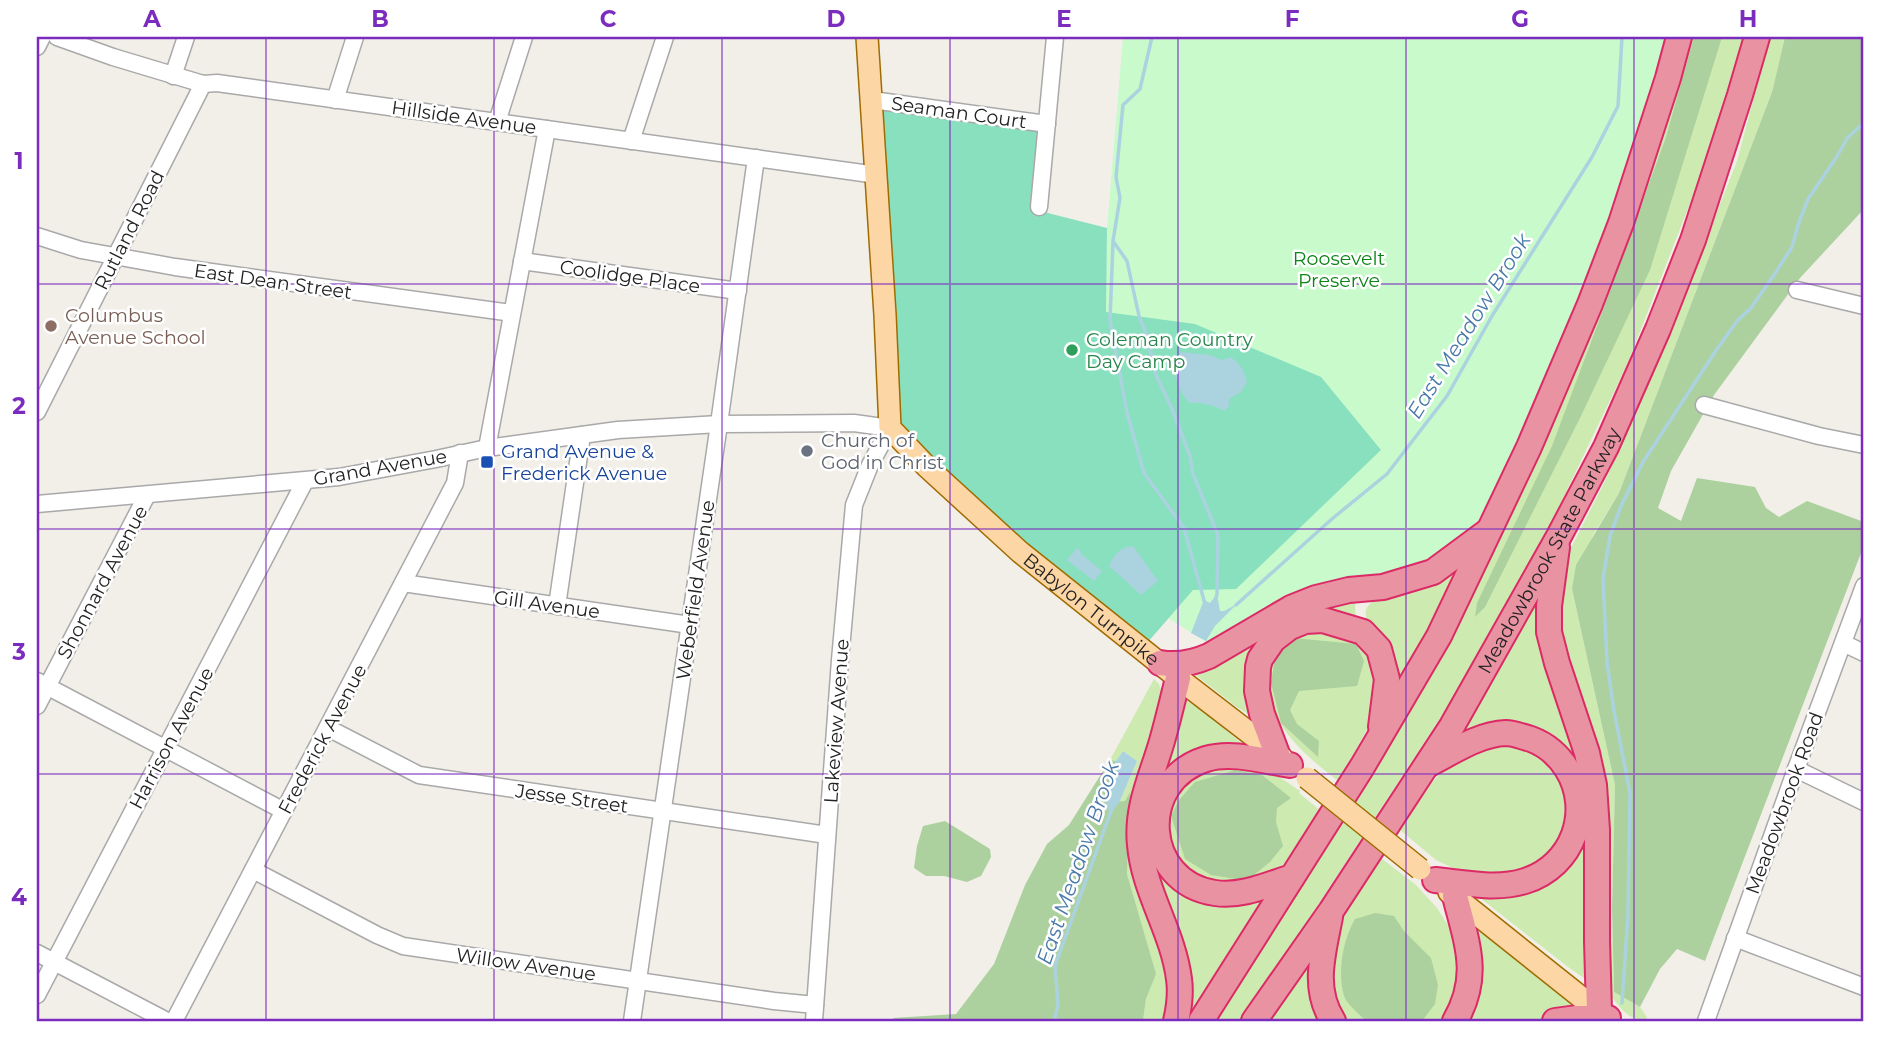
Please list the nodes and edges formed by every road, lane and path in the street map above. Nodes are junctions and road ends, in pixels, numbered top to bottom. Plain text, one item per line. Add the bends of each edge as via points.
1 (42, 37) edge
2 (57, 37) edge
3 (186, 37) edge
4 (355, 37) edge
5 (524, 37) edge
6 (665, 37) edge
7 (867, 37) edge
8 (1055, 37) edge
9 (1679, 37) edge
10 (1757, 37) edge
11 (37, 47) edge
12 (173, 76) junction
13 (203, 84) junction
14 (335, 100) junction
15 (872, 100) junction
16 (497, 122) junction
17 (1046, 124) junction
18 (547, 129) junction
19 (631, 141) junction
20 (756, 158) junction
21 (877, 175) junction
22 (1039, 206) dead end
23 (37, 236) edge
24 (116, 257) junction
25 (522, 261) junction
26 (1797, 290) dead end
27 (738, 291) junction
28 (1864, 306) edge
29 (512, 313) junction
30 (1704, 405) dead end
31 (37, 412) edge
32 (719, 424) junction
33 (890, 428) junction
34 (582, 435) junction
35 (1864, 445) edge
36 (486, 447) junction
37 (460, 453) junction
38 (305, 481) junction
39 (147, 495) junction
40 (37, 504) edge
41 (1488, 531) junction
42 (1558, 538) junction
43 (403, 583) junction
44 (1864, 586) edge
45 (1383, 587) junction
46 (557, 606) junction
47 (690, 625) junction
48 (1363, 632) junction
49 (1843, 643) junction
50 (1864, 653) edge
51 (1169, 671) junction
52 (42, 684) edge
53 (37, 706) edge
54 (328, 728) junction
55 (1380, 736) junction
56 (166, 748) junction
57 (1292, 766) junction
58 (1427, 766) junction
59 (1796, 769) junction
60 (1864, 802) edge
61 (284, 811) junction
62 (663, 811) junction
63 (827, 835) junction
64 (253, 870) junction
65 (1428, 875) junction
66 (1292, 877) junction
67 (1455, 896) junction
68 (1331, 911) junction
69 (1735, 938) junction
70 (37, 953) edge
71 (54, 962) junction
72 (638, 981) junction
73 (1864, 987) edge
74 (37, 995) edge
75 (814, 1013) edge
76 (1606, 1017) edge
77 (167, 1021) edge
78 (174, 1021) edge
79 (632, 1021) edge
80 (1176, 1021) edge
81 (1201, 1021) edge
82 (1254, 1021) edge
83 (1333, 1021) edge
84 (1455, 1021) edge
85 (1555, 1021) edge
86 (1706, 1021) edge

1 - 11 street
2 - 12 street, Hillside Avenue
3 - 12 street
4 - 14 street
5 - 16 street
6 - 19 street
7 - 15 main road
8 - 17 street
9 - 41 highway via 1604,270
10 - 42 highway, Meadowbrook State Parkway via 1709,193 1663,317 1606,447
12 - 13 street, Hillside Avenue
13 - 14 street, Hillside Avenue
13 - 24 street, Rutland Road
14 - 16 street, Hillside Avenue
15 - 17 street, Seaman Court
15 - 21 main road
16 - 18 street, Hillside Avenue
17 - 22 street
18 - 19 street, Hillside Avenue
18 - 25 street
19 - 20 street, Hillside Avenue
20 - 21 street, Hillside Avenue
20 - 27 street, Weberfield Avenue
21 - 33 main road
23 - 24 street, East Dean Street
24 - 29 street, East Dean Street
24 - 31 street, Rutland Road
25 - 27 street, Coolidge Place
25 - 29 street
26 - 28 street
27 - 32 street, Weberfield Avenue
29 - 36 street
30 - 35 street
32 - 33 street, Grand Avenue via 854,423
32 - 34 street, Grand Avenue
32 - 47 street, Weberfield Avenue
33 - 51 main road, Babylon Turnpike via 1020,552
33 - 63 street, Lakeview Avenue via 854,505
34 - 36 street, Grand Avenue
34 - 46 street
36 - 37 street, Grand Avenue
37 - 38 street, Grand Avenue
37 - 43 street, Frederick Avenue via 455,483
38 - 39 street, Grand Avenue
38 - 56 street, Harrison Avenue
39 - 40 street, Grand Avenue
39 - 52 street, Shonnard Avenue
41 - 45 highway via 1433,572
41 - 55 highway via 1440,636
42 - 58 highway, Meadowbrook State Parkway
42 - 76 highway via 1549,632 1594,785 1597,942
43 - 46 street, Gill Avenue
43 - 54 street, Frederick Avenue
44 - 49 street, Meadowbrook Road
45 - 48 highway via 1360,608
45 - 51 highway via 1316,598 1209,656 1171,665
46 - 47 street, Gill Avenue
47 - 62 street, Weberfield Avenue
48 - 55 highway via 1379,649 1387,679
48 - 57 highway via 1323,620 1305,621 1273,640 1260,659 1257,691 1262,714
49 - 50 street
49 - 59 street, Meadowbrook Road
51 - 57 main road, Babylon Turnpike
51 - 80 highway via 1161,743 1145,788 1139,827 1144,871 1180,980
52 - 53 street, Shonnard Avenue
52 - 56 street
54 - 61 street, Frederick Avenue
54 - 62 street, Jesse Street via 419,775
55 - 66 highway
56 - 61 street
56 - 71 street, Harrison Avenue
57 - 65 main road, Babylon Turnpike, bridge
57 - 66 highway via 1222,756 1188,766 1169,784 1159,803 1156,832 1171,868 1200,890 1241,893
58 - 65 highway via 1482,737 1517,735 1541,743 1560,758 1573,779 1580,814 1568,850 1536,877 1499,885
58 - 68 highway, Meadowbrook State Parkway
59 - 60 street
59 - 69 street, Meadowbrook Road
61 - 64 street, Frederick Avenue
62 - 63 street, Jesse Street
62 - 72 street, Weberfield Avenue
63 - 75 street, Lakeview Avenue
64 - 72 street, Willow Avenue via 403,946
64 - 78 street, Frederick Avenue
65 - 67 main road, Babylon Turnpike
66 - 81 highway
67 - 76 main road, Babylon Turnpike
67 - 84 highway via 1471,973 1465,1004
68 - 82 highway, Meadowbrook State Parkway
68 - 83 highway via 1320,988
69 - 73 street
69 - 86 street, Meadowbrook Road
70 - 71 street
71 - 74 street, Harrison Avenue
71 - 77 street
72 - 75 street, Willow Avenue
72 - 79 street, Weberfield Avenue
76 - 85 highway

